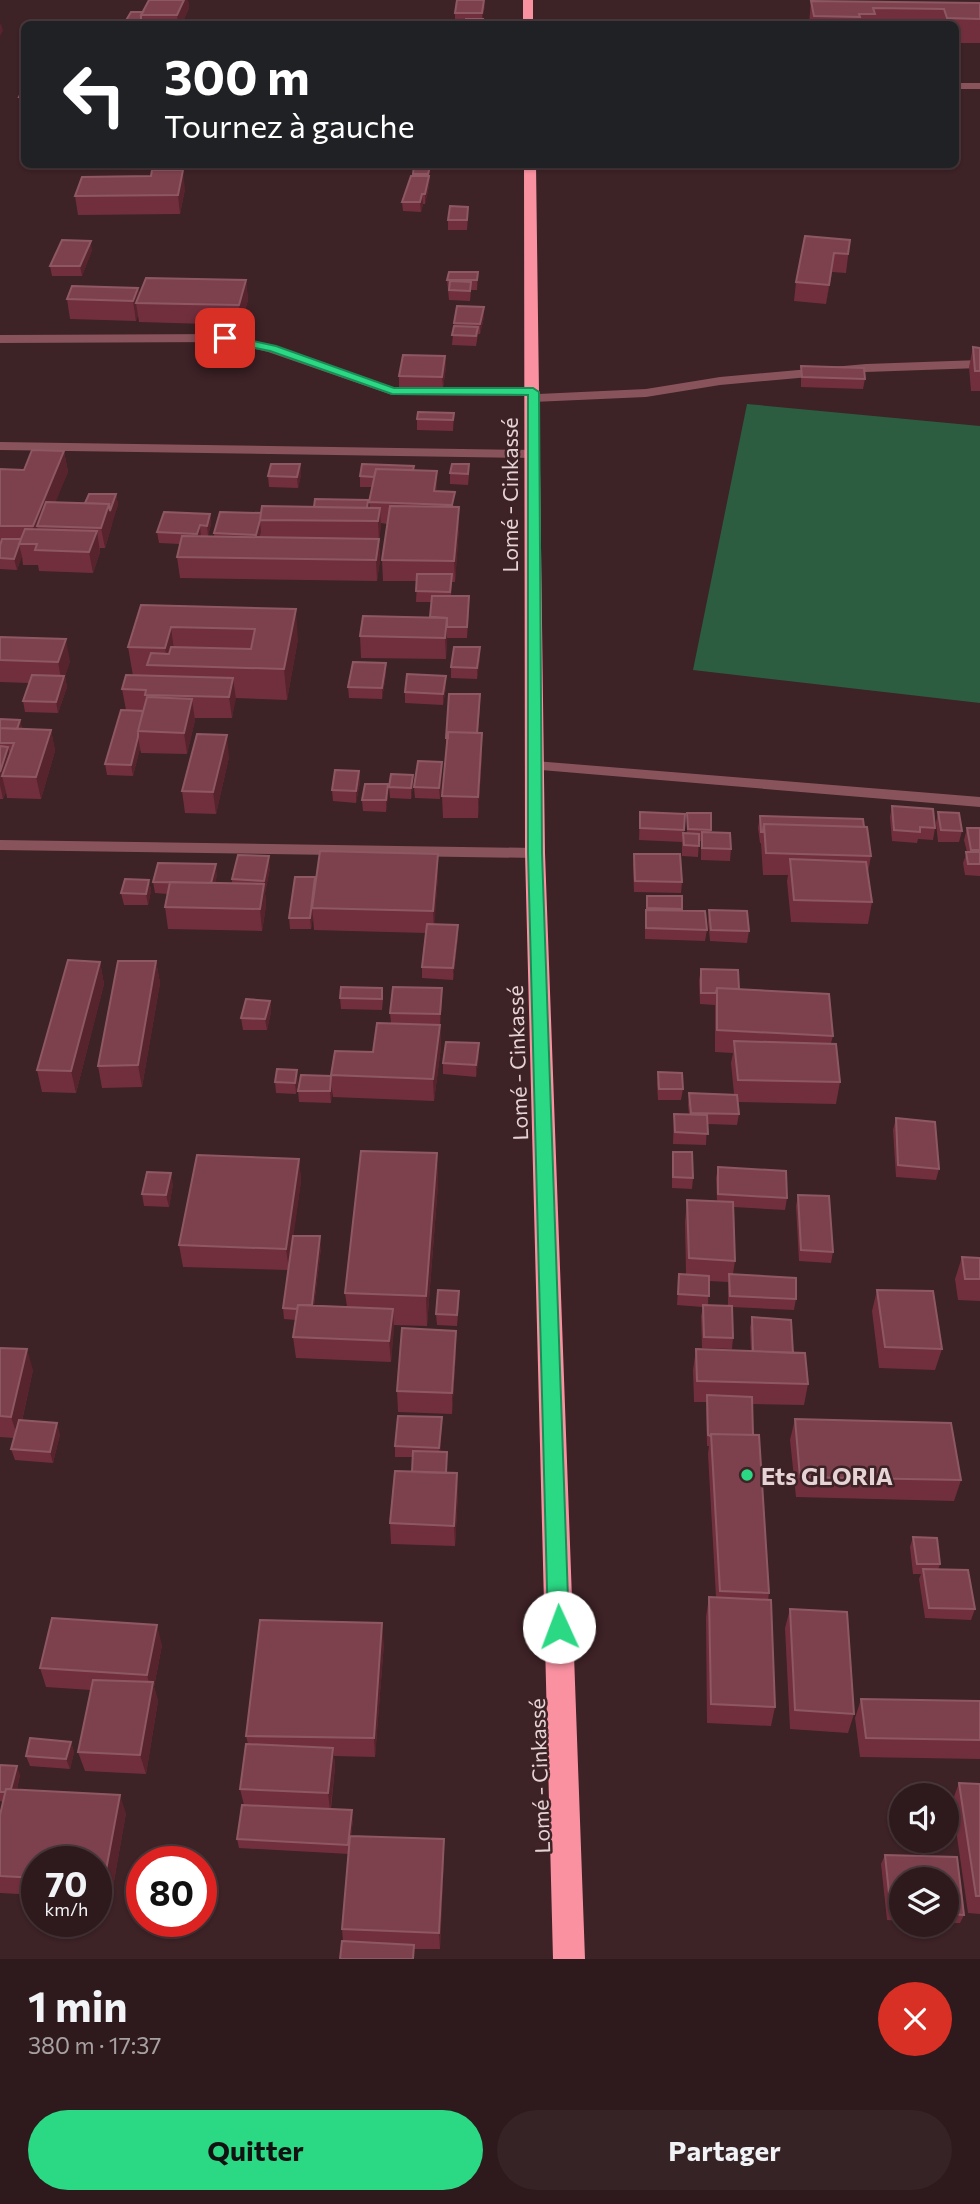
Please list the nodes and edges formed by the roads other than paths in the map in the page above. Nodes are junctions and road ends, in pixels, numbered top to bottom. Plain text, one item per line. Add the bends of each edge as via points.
1 (528, 0) edge
2 (528, 21) edge
3 (959, 86) edge
4 (980, 86) edge
5 (530, 168) edge
6 (0, 339) edge
7 (980, 365) edge
8 (533, 395) junction
9 (0, 446) edge
10 (533, 454) junction
11 (535, 766) junction
12 (980, 802) edge
13 (0, 845) edge
14 (535, 853) junction
15 (569, 1959) edge

1 - 2 highway
3 - 4 street
5 - 8 highway, Lomé - Cinkassé
6 - 8 street via 225,338 272,349 392,391
7 - 8 street via 866,368 720,381 646,393
8 - 10 highway, Lomé - Cinkassé
9 - 10 street
10 - 11 highway, Lomé - Cinkassé
11 - 12 street
11 - 14 highway, Lomé - Cinkassé
13 - 14 street
14 - 15 highway, Lomé - Cinkassé

